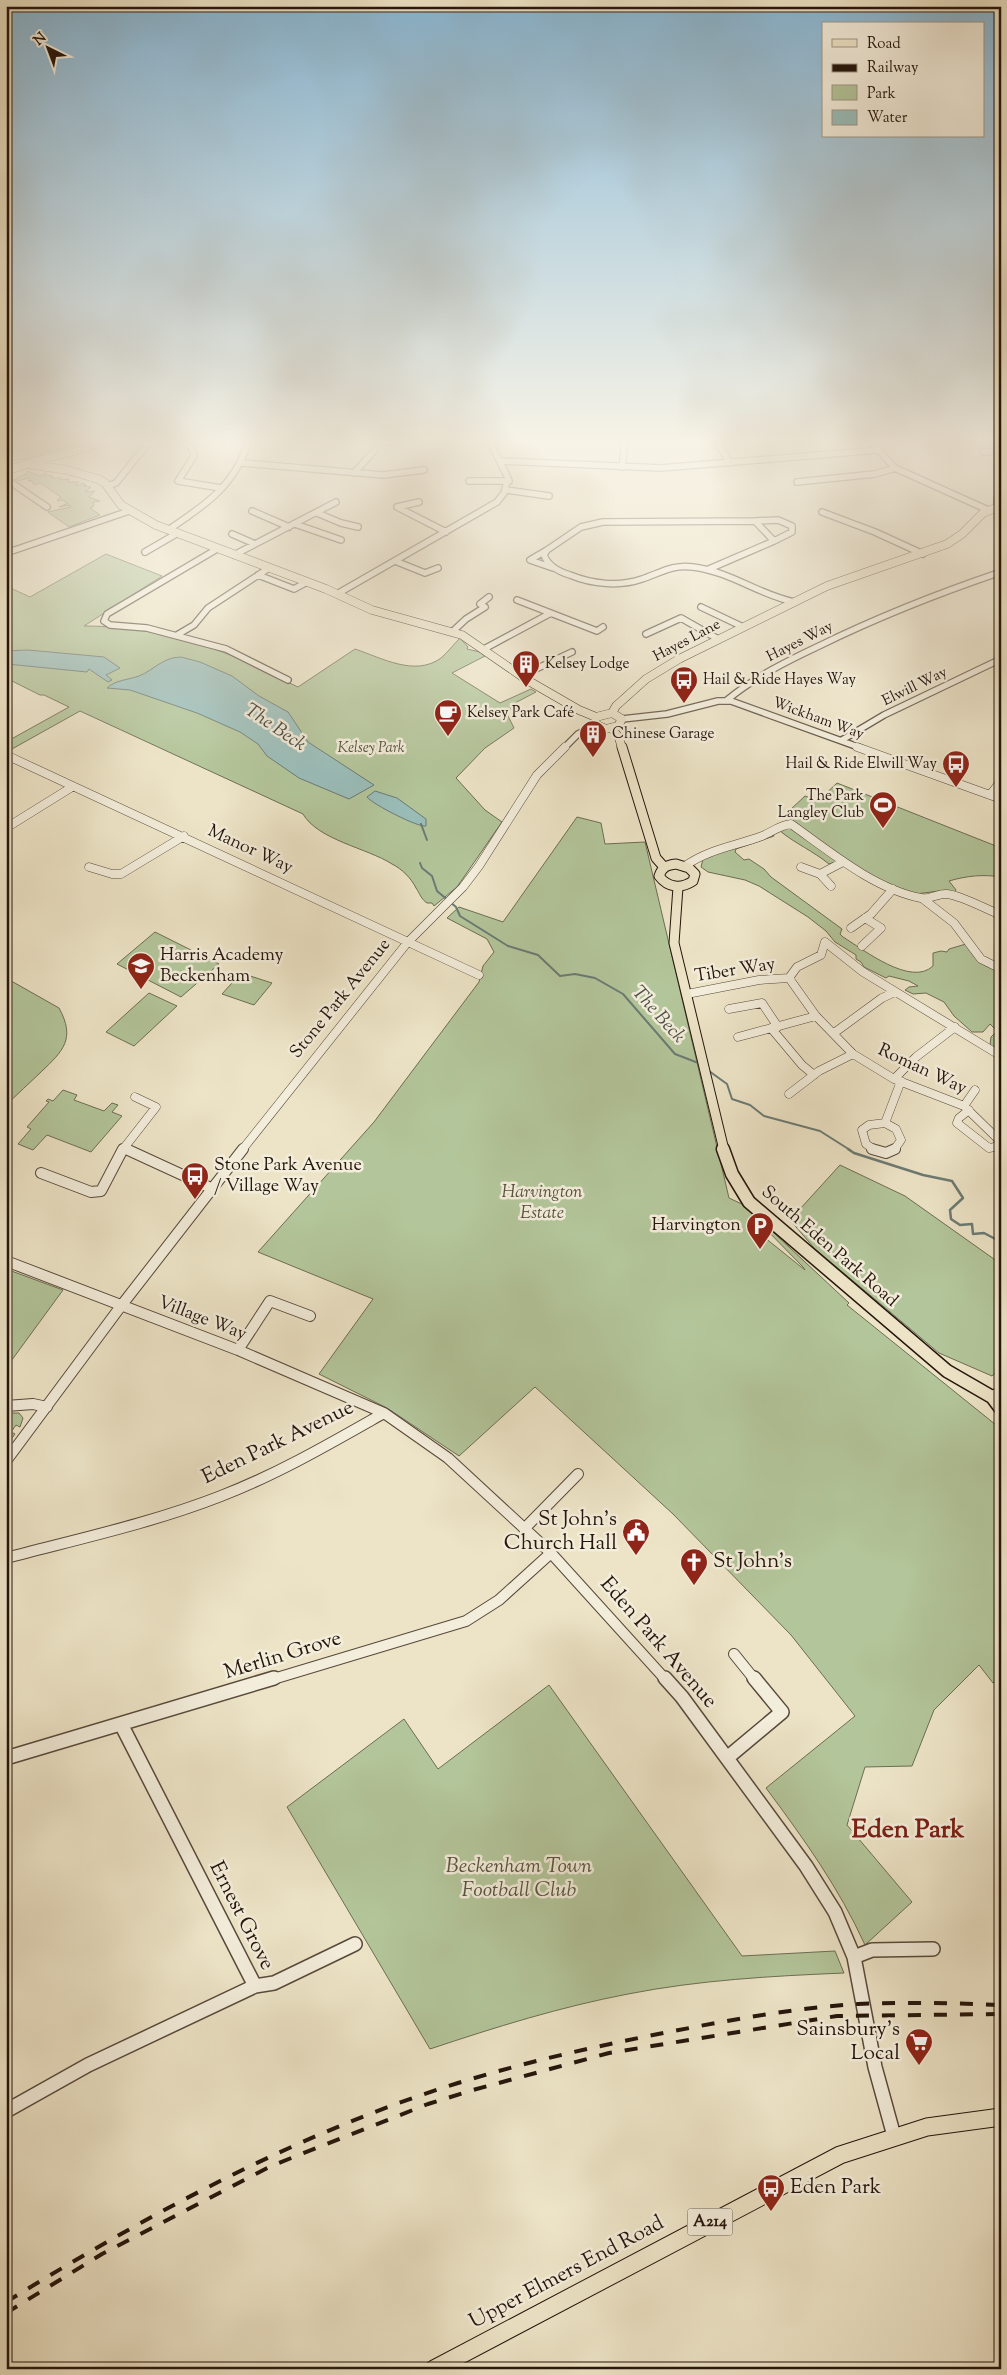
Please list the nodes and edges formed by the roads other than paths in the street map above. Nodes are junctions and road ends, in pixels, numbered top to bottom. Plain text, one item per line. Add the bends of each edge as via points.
1 (211, 553) edge
2 (228, 553) edge
3 (238, 553) edge
4 (408, 553) edge
5 (542, 553) edge
6 (545, 553) edge
7 (747, 553) edge
8 (926, 553) edge
9 (923, 554) joint
10 (234, 555) junction
11 (395, 560) junction
12 (269, 568) junction
13 (438, 568) dead end
14 (556, 568) junction
15 (709, 569) junction
16 (1001, 572) edge
17 (258, 576) junction
18 (307, 582) junction
19 (337, 594) junction
20 (489, 597) dead end
21 (774, 599) junction
22 (517, 600) dead end
23 (794, 602) junction
24 (701, 607) dead end
25 (779, 610) junction
26 (549, 614) junction
27 (603, 627) dead end
28 (743, 627) junction
29 (452, 632) junction
30 (646, 634) dead end
31 (177, 636) junction
32 (718, 640) junction
33 (484, 649) junction
34 (572, 652) dead end
35 (1001, 659) edge
36 (521, 676) junction
37 (288, 680) dead end
38 (727, 700) junction
39 (612, 714) junction
40 (622, 719) junction
41 (596, 721) junction
42 (612, 728) junction
43 (842, 740) junction
44 (6, 755) edge
45 (1001, 781) edge
46 (72, 787) junction
47 (990, 795) junction
48 (1001, 799) edge
49 (6, 828) edge
50 (184, 836) junction
51 (843, 862) junction
52 (685, 866) junction
53 (89, 867) dead end
54 (664, 867) junction
55 (801, 867) dead end
56 (820, 874) junction
57 (831, 886) dead end
58 (678, 887) junction
59 (893, 889) junction
60 (923, 899) junction
61 (1001, 914) edge
62 (865, 918) junction
63 (851, 928) dead end
64 (407, 943) junction
65 (862, 946) dead end
66 (1001, 968) edge
67 (479, 975) dead end
68 (789, 978) junction
69 (895, 992) junction
70 (686, 994) junction
71 (729, 1009) dead end
72 (816, 1016) junction
73 (955, 1027) junction
74 (774, 1028) junction
75 (834, 1034) junction
76 (738, 1037) dead end
77 (853, 1054) junction
78 (1001, 1056) edge
79 (814, 1075) junction
80 (898, 1080) junction
81 (975, 1090) dead end
82 (789, 1094) dead end
83 (135, 1098) dead end
84 (966, 1108) junction
85 (886, 1123) junction
86 (1000, 1142) edge
87 (124, 1148) junction
88 (41, 1172) dead end
89 (213, 1189) junction
90 (6, 1261) edge
91 (120, 1306) junction
92 (310, 1316) dead end
93 (238, 1350) junction
94 (996, 1394) edge
95 (6, 1406) edge
96 (46, 1407) junction
97 (1001, 1409) edge
98 (384, 1413) junction
99 (6, 1461) edge
100 (578, 1474) dead end
101 (524, 1528) junction
102 (551, 1553) junction
103 (6, 1558) edge
104 (734, 1654) dead end
105 (121, 1724) junction
106 (6, 1758) edge
107 (727, 1758) junction
108 (355, 1944) dead end
109 (933, 1949) dead end
110 (854, 1957) junction
111 (255, 1986) junction
112 (6, 2111) edge
113 (1001, 2117) edge
114 (894, 2136) junction
115 (434, 2369) edge

1 - 31 street via 103,619 110,625 147,628
2 - 10 main road
3 - 10 street
4 - 11 street
5 - 14 street via 530,560
6 - 14 street via 546,561
7 - 15 street
8 - 9 main road, Hayes Lane
9 - 23 main road, Hayes Lane via 827,586
10 - 12 main road
11 - 13 street via 425,573
11 - 19 street
12 - 17 street
12 - 18 main road
14 - 15 street via 591,582 617,584 642,579 671,567
15 - 21 street
16 - 38 street, Hayes Way via 908,605 851,631 785,663
17 - 18 street via 294,589
17 - 31 street via 208,608 194,625
18 - 19 main road
19 - 29 main road via 376,611
20 - 29 street via 480,604 485,607
21 - 23 street
21 - 25 street
22 - 26 street
23 - 25 main road, Hayes Lane
24 - 28 street
25 - 28 main road, Hayes Lane
26 - 27 street via 597,631
26 - 33 street
28 - 32 main road, Hayes Lane
29 - 33 main road
30 - 32 street via 680,618
31 - 37 street via 226,650
32 - 39 main road, Hayes Lane via 646,679 616,706
33 - 36 main road
34 - 36 street
35 - 43 street, Elwill Way via 884,715
36 - 41 main road
38 - 40 street via 667,714
38 - 43 street, Wickham Way
39 - 40 main road
39 - 41 main road
40 - 42 main road
41 - 42 main road via 602,728
41 - 64 street, Stone Park Avenue via 571,740 537,775 479,866 457,894
42 - 54 main road via 619,738 656,858
43 - 47 street, Wickham Way
44 - 46 street, Manor Way
45 - 47 street
46 - 49 street
46 - 50 street, Manor Way
47 - 48 street, Wickham Way
50 - 53 street via 121,874
50 - 64 street, Manor Way
51 - 52 street via 789,824 704,854
51 - 56 street
51 - 59 street
52 - 54 main road
52 - 58 main road via 692,870 695,878 691,883
54 - 58 main road via 659,873 661,879
55 - 56 street
56 - 57 street
58 - 70 main road, South Eden Park Road via 679,901 672,931
59 - 60 street
59 - 62 street
60 - 61 street via 948,894
60 - 66 street via 954,923 981,959
62 - 63 street
62 - 65 street via 881,928
64 - 67 street, Manor Way
64 - 89 street, Stone Park Avenue
68 - 69 street via 795,967 821,956 824,942 862,972
68 - 70 street, Tiber Way via 759,980
68 - 72 street, Roman Way
69 - 73 street
69 - 75 street
70 - 94 main road, South Eden Park Road via 732,1172 743,1194 947,1371 970,1386
71 - 74 street via 762,1003
72 - 74 street
72 - 75 street, Roman Way
73 - 78 street
73 - 80 street via 916,1057
74 - 76 street
74 - 79 street via 802,1065
75 - 77 street, Roman Way
77 - 79 street
77 - 80 street, Roman Way
79 - 82 street
80 - 84 street, Roman Way
80 - 85 street
81 - 84 street
83 - 87 street via 156,1107
84 - 86 street, Roman Way
84 - 86 street via 957,1124 989,1148
85 - 85 street via 869,1125 861,1135 870,1148 885,1153 897,1148 901,1140 896,1129
87 - 88 street via 101,1191 91,1192
87 - 89 street
89 - 91 street, Stone Park Avenue
90 - 91 street, Village Way
91 - 93 street, Village Way
91 - 96 street, Stone Park Avenue
92 - 93 street via 270,1301
93 - 98 street, Village Way
94 - 97 main road, South Eden Park Road
95 - 96 street via 33,1404
96 - 99 street, Stone Park Avenue
98 - 101 street, Eden Park Avenue via 448,1458
98 - 103 street, Eden Park Avenue via 337,1440 221,1496
100 - 101 street
101 - 102 street, Eden Park Avenue
102 - 105 street, Merlin Grove via 498,1600 466,1621
102 - 107 street, Eden Park Avenue via 682,1697
104 - 107 street via 782,1712
105 - 106 street, Merlin Grove
105 - 111 street, Ernest Grove
107 - 110 street, Eden Park Avenue via 822,1890 844,1930
108 - 111 street via 274,1983
109 - 110 street via 872,1950
110 - 114 street, Eden Park Avenue via 875,2067
111 - 112 street, Ernest Grove via 88,2065
113 - 114 main road, Upper Elmers End Road / A214 via 927,2127
114 - 115 main road, Upper Elmers End Road / A214 via 840,2155 799,2175

